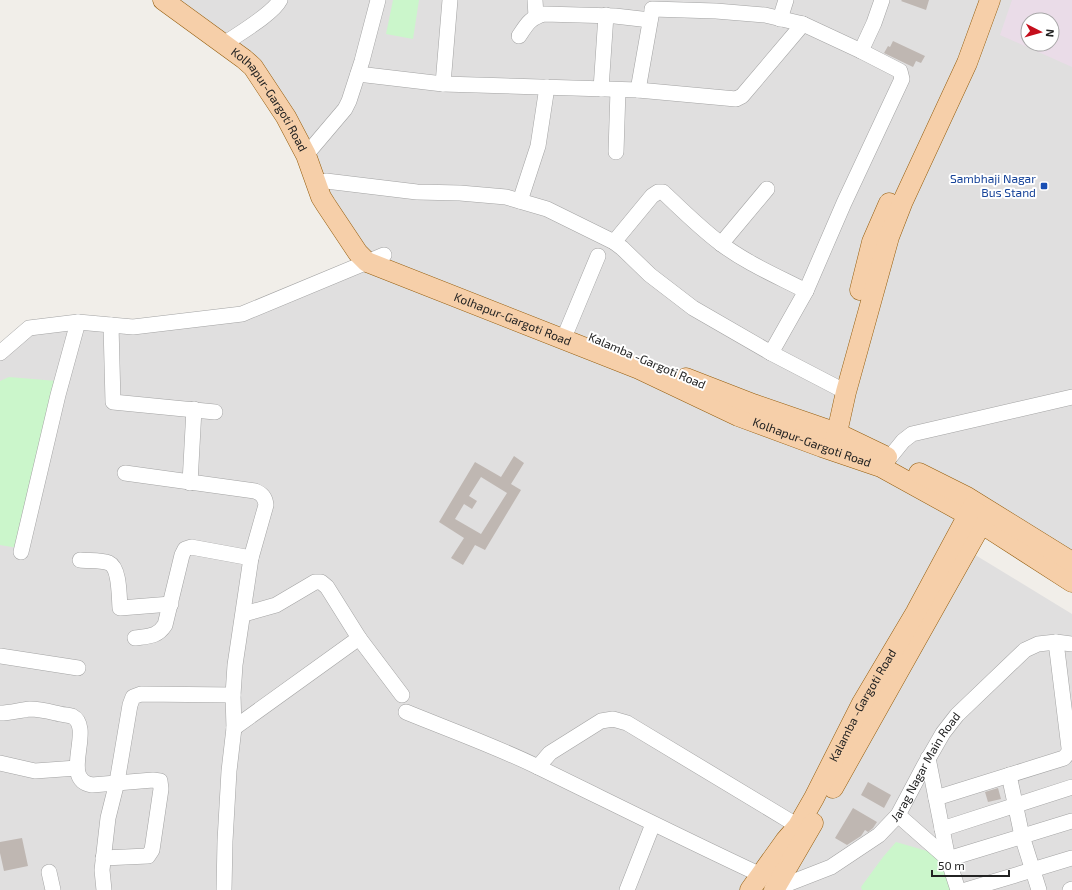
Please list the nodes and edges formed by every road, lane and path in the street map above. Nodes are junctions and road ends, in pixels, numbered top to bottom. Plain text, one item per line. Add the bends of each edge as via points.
1 (163, 0) edge
2 (176, 0) edge
3 (280, 0) edge
4 (378, 0) edge
5 (450, 0) edge
6 (535, 0) edge
7 (786, 0) edge
8 (882, 0) edge
9 (977, 0) edge
10 (990, 0) edge
11 (652, 9) edge
12 (606, 15) junction
13 (536, 16) junction
14 (780, 19) junction
15 (803, 24) junction
16 (519, 36) dead end
17 (227, 41) junction
18 (861, 51) junction
19 (358, 74) junction
20 (442, 84) junction
21 (547, 87) junction
22 (601, 89) junction
23 (618, 90) junction
24 (638, 90) junction
25 (309, 151) junction
26 (616, 152) dead end
27 (326, 181) junction
28 (767, 189) dead end
29 (520, 201) junction
30 (614, 242) junction
31 (720, 244) junction
32 (598, 256) dead end
33 (375, 258) junction
34 (806, 291) junction
35 (78, 322) junction
36 (110, 325) junction
37 (566, 334) junction
38 (3, 346) edge
39 (771, 353) junction
40 (841, 389) junction
41 (1072, 397) edge
42 (194, 409) junction
43 (216, 412) dead end
44 (829, 440) junction
45 (885, 462) junction
46 (125, 473) dead end
47 (190, 483) junction
48 (978, 513) junction
49 (21, 552) dead end
50 (251, 558) junction
51 (80, 560) dead end
52 (1072, 562) edge
53 (1072, 582) edge
54 (171, 604) junction
55 (244, 614) junction
56 (135, 638) dead end
57 (359, 638) junction
58 (1056, 642) junction
59 (1072, 644) edge
60 (0, 656) edge
61 (78, 668) dead end
62 (232, 695) junction
63 (402, 695) dead end
64 (1068, 709) edge
65 (406, 712) dead end
66 (0, 713) edge
67 (234, 728) junction
68 (928, 758) junction
69 (0, 764) edge
70 (538, 767) junction
71 (77, 768) junction
72 (1009, 775) junction
73 (117, 782) junction
74 (1072, 787) edge
75 (936, 798) junction
76 (1015, 806) junction
77 (898, 815) junction
78 (1072, 820) edge
79 (653, 824) junction
80 (798, 826) junction
81 (942, 829) junction
82 (1022, 836) junction
83 (103, 858) junction
84 (1072, 858) edge
85 (948, 859) junction
86 (1033, 870) junction
87 (49, 872) dead end
88 (766, 887) edge
89 (53, 890) edge
90 (104, 890) edge
91 (224, 890) edge
92 (627, 890) edge
93 (958, 890) edge
94 (966, 890) edge
95 (1039, 890) edge

1 - 17 main road, Kolhapur-Gargoti Road
2 - 17 main road
3 - 17 street via 268,13
4 - 19 street
5 - 20 street
6 - 13 street
7 - 14 street
8 - 18 street
9 - 40 main road via 955,62 874,237
10 - 40 main road via 967,63 889,237
11 - 12 street
11 - 14 street via 716,11 765,15
11 - 24 street
12 - 13 street
12 - 22 street
13 - 16 street via 528,22
14 - 15 street
15 - 18 street
15 - 24 street via 742,96 736,99
17 - 25 main road, Kolhapur-Gargoti Road via 253,67
18 - 34 street via 900,71 902,79
19 - 20 street
19 - 25 street via 345,108
20 - 21 street
21 - 22 street
21 - 29 street via 538,146
22 - 23 street
23 - 24 street
23 - 26 street
25 - 27 main road
25 - 33 main road, Kolhapur-Gargoti Road via 321,197 358,253
27 - 29 street via 417,192 506,196
27 - 33 main road via 357,235 372,250
28 - 31 street
29 - 30 street via 547,209
30 - 31 street via 652,196 663,192
30 - 39 street via 650,276 693,308
31 - 34 street
32 - 37 street
33 - 36 street via 242,314 133,327
33 - 37 main road, Kolhapur-Gargoti Road
34 - 39 street
35 - 36 street
35 - 38 street via 29,328
35 - 49 street
36 - 42 street via 113,402
37 - 44 main road, Kolhapur-Gargoti Road via 738,416
39 - 40 street
40 - 44 main road
41 - 45 street via 912,434
42 - 43 street
42 - 47 street
44 - 45 main road
45 - 48 main road
46 - 47 street
47 - 50 street via 255,491 265,498 266,505
48 - 52 main road
48 - 53 main road
48 - 80 main road, Kalamba -Gargoti Road via 862,703
48 - 88 main road via 825,803
50 - 54 street via 191,547 185,549
50 - 55 street
51 - 54 street via 108,562 113,565 120,608
54 - 56 street via 161,631 155,635
55 - 57 street via 276,605 315,582 321,582 327,587
55 - 62 street
57 - 63 street
57 - 67 street
58 - 59 street, Jarag Nagar Main Road
58 - 64 street
58 - 68 street, Jarag Nagar Main Road via 1038,644 1025,650 957,716
60 - 61 street
62 - 67 street
62 - 73 street via 140,694 133,697
64 - 72 street via 1067,756
65 - 70 street
66 - 71 street via 30,709 73,717 80,732
67 - 91 street via 225,841
68 - 75 street
68 - 77 street, Jarag Nagar Main Road
69 - 71 street via 36,772
70 - 79 street
70 - 80 street via 550,753 601,722 613,719 627,723
71 - 73 street via 79,779 84,784
72 - 75 street
72 - 76 street
73 - 83 street via 108,818
73 - 83 street via 160,781 161,790 152,850 148,856
74 - 76 street
75 - 81 street
76 - 81 street
76 - 82 street
77 - 85 street
77 - 88 street, Jarag Nagar Main Road via 879,835 831,867
78 - 82 street
79 - 88 street
79 - 92 street
80 - 88 main road, Kalamba -Gargoti Road via 785,841
81 - 85 street
82 - 85 street
82 - 86 street
83 - 90 street
84 - 86 street
85 - 93 street
86 - 94 street
86 - 95 street
87 - 89 street

